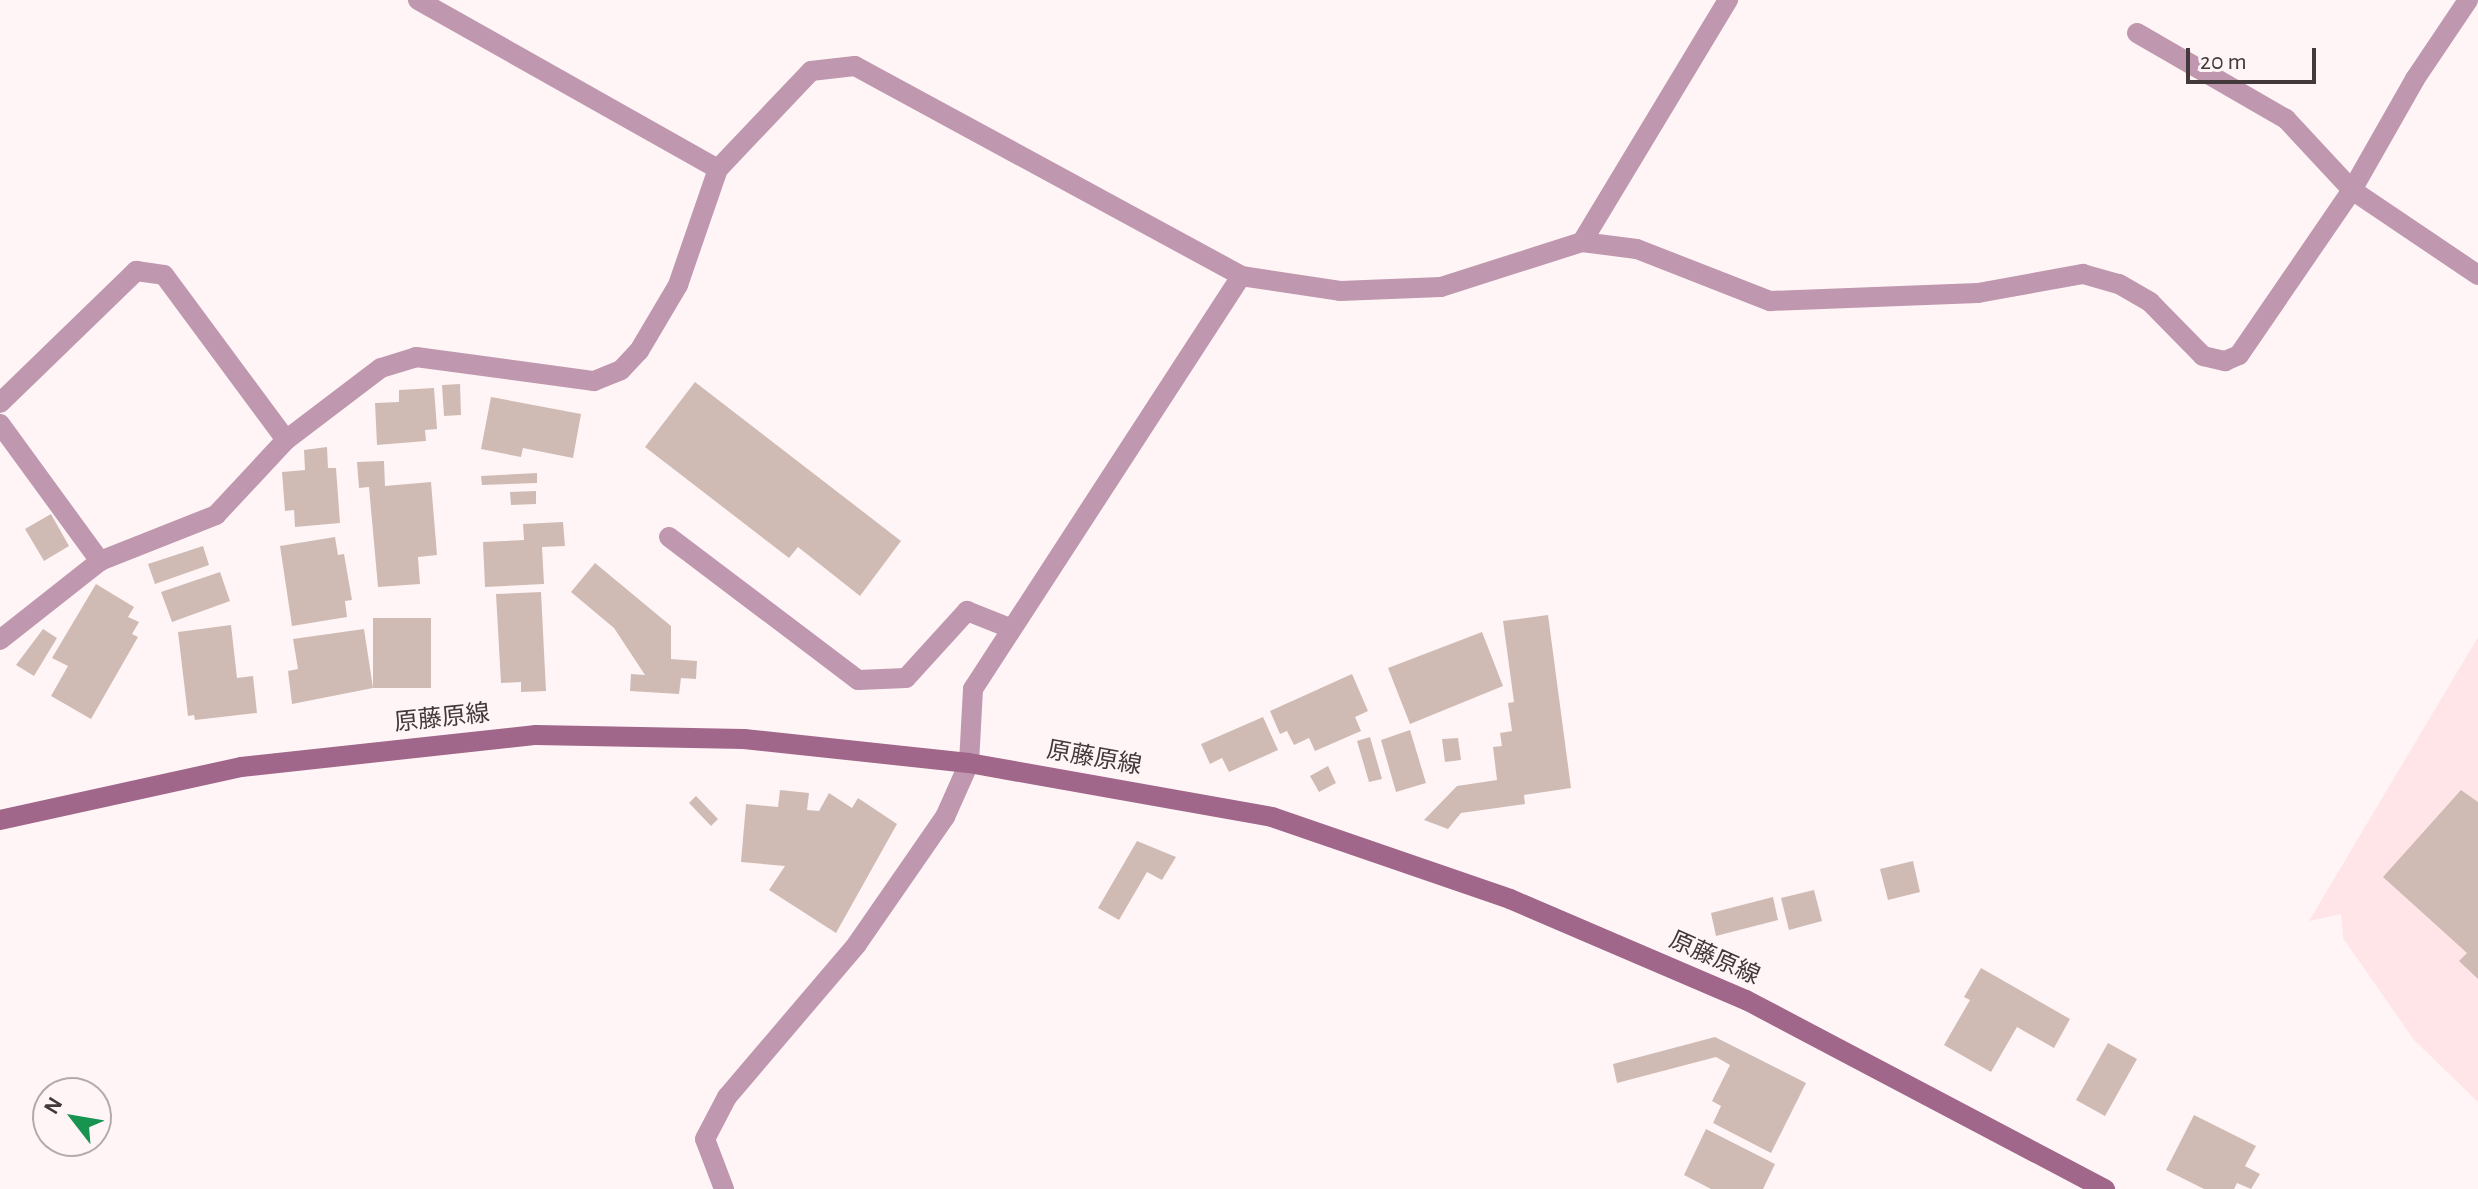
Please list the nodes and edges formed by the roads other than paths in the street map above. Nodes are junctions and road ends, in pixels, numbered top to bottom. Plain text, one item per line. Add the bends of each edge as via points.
1 (418, 0) edge
2 (1728, 0) edge
3 (2468, 0) edge
4 (2137, 33) dead end
5 (718, 169) junction
6 (2352, 190) junction
7 (1582, 242) junction
8 (2478, 275) edge
9 (1241, 276) junction
10 (0, 403) edge
11 (0, 424) edge
12 (286, 440) junction
13 (669, 537) dead end
14 (100, 561) junction
15 (1012, 629) junction
16 (0, 640) edge
17 (969, 763) junction
18 (0, 820) edge
19 (724, 1189) edge
20 (2105, 1189) edge

1 - 5 street
2 - 7 street
3 - 6 street via 2415,79
4 - 6 street via 2286,119
5 - 9 street via 811,71 855,66
5 - 12 street via 678,285 639,351 621,370 594,381 416,357 381,368
6 - 7 street via 2239,355 2225,361 2203,356 2150,302 2119,284 2083,274 1978,293 1770,301 1637,249
6 - 8 street
7 - 9 street via 1441,287 1340,291
9 - 15 street
10 - 12 street via 136,271 164,275
11 - 14 street
12 - 14 street via 216,515
13 - 15 street via 858,680 906,678 967,611
14 - 16 street
15 - 17 street via 973,689
17 - 18 main road, 原藤原線 via 744,739 536,735 241,767
17 - 19 street via 945,817 857,944 727,1097 705,1139
17 - 20 main road, 原藤原線 via 1272,817 1510,899 1746,1000

